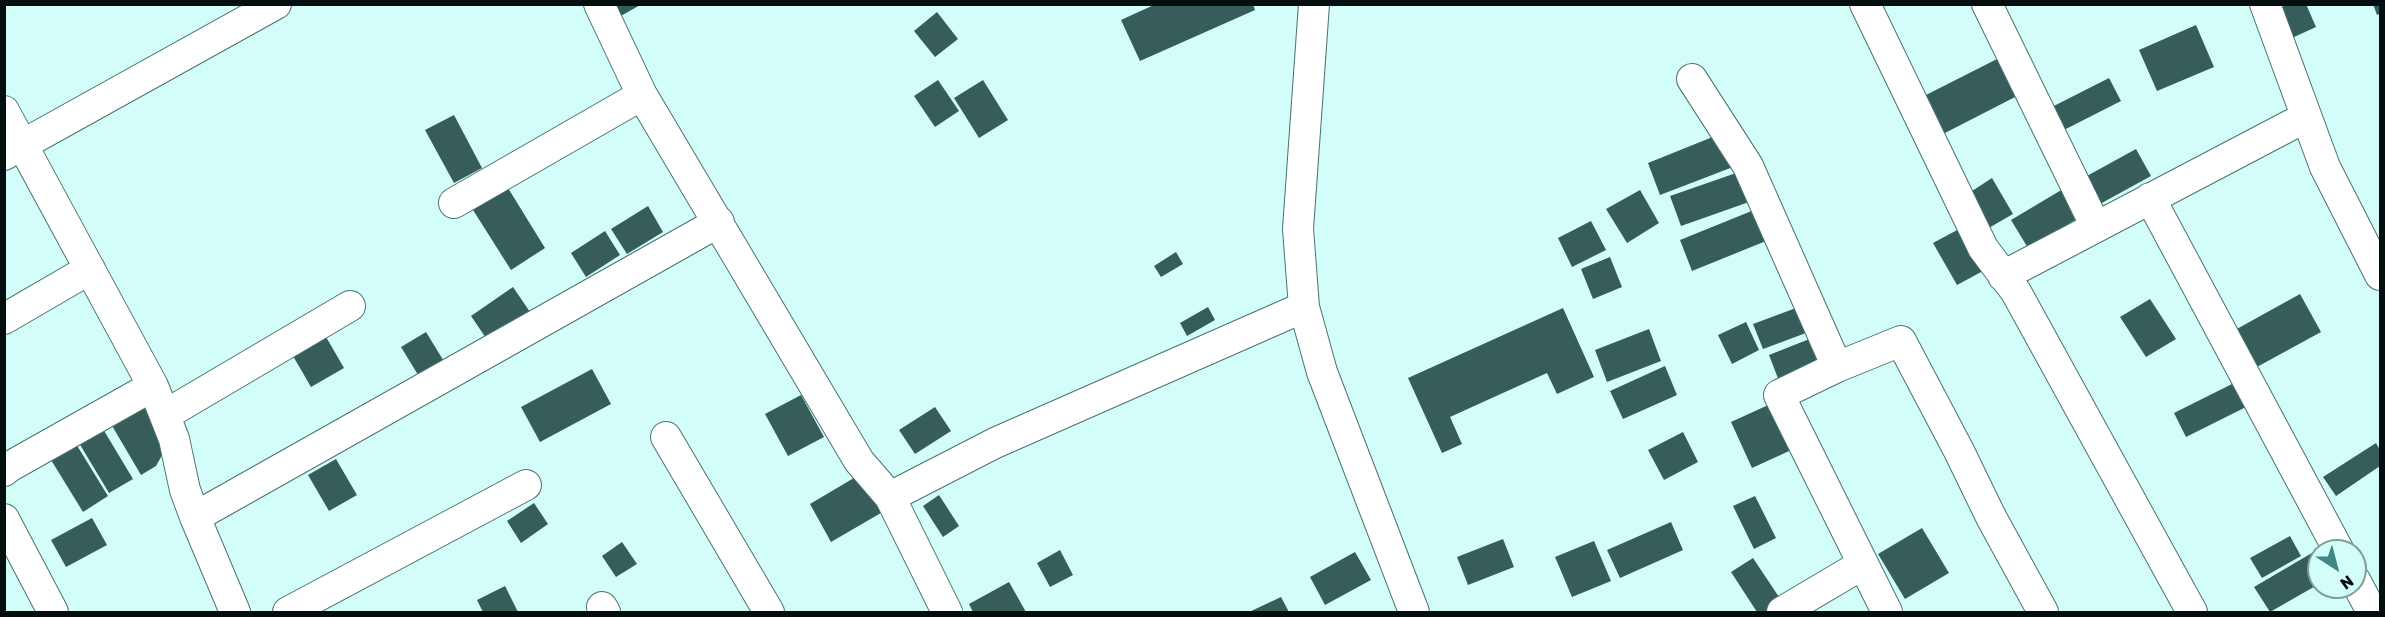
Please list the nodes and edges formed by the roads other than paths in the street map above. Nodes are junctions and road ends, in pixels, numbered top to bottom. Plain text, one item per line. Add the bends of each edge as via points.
1 (276, 4) edge
2 (599, 4) edge
3 (1314, 4) edge
4 (1865, 4) edge
5 (1987, 4) edge
6 (2265, 4) edge
7 (1692, 79) dead end
8 (642, 95) junction
9 (4, 111) edge
10 (2306, 117) junction
11 (14, 150) edge
12 (2150, 198) junction
13 (454, 203) dead end
14 (719, 222) junction
15 (2096, 227) junction
16 (90, 269) junction
17 (2380, 275) edge
18 (2003, 276) junction
19 (350, 306) dead end
20 (1304, 307) junction
21 (4, 319) edge
22 (1837, 367) junction
23 (153, 386) junction
24 (165, 415) junction
25 (666, 437) dead end
26 (4, 471) edge
27 (526, 485) dead end
28 (890, 497) junction
29 (195, 518) junction
30 (4, 519) edge
31 (2333, 539) edge
32 (1863, 564) junction
33 (53, 612) edge
34 (235, 612) edge
35 (288, 612) edge
36 (769, 612) edge
37 (947, 612) edge
38 (1414, 612) edge
39 (1782, 612) edge
40 (1887, 612) edge
41 (2043, 612) edge
42 (2192, 612) edge

1 - 11 street
2 - 8 street
3 - 20 street via 1298,229
4 - 18 street via 1983,248
5 - 15 street
6 - 10 street
7 - 22 street via 1748,166
8 - 13 street
8 - 14 street
9 - 11 street
10 - 12 street
10 - 17 street via 2325,167
11 - 16 street
12 - 15 street
12 - 31 street
14 - 28 street via 859,461
14 - 29 street
15 - 18 street
16 - 21 street
16 - 23 street
18 - 42 street via 2016,292
19 - 24 street
20 - 28 street via 995,443
20 - 38 street via 1326,383
22 - 32 street via 1779,395
22 - 41 street via 1901,341
23 - 24 street
23 - 26 street
24 - 29 street
25 - 36 street
27 - 35 street
28 - 37 street
29 - 34 street
30 - 33 street
32 - 39 street
32 - 40 street

